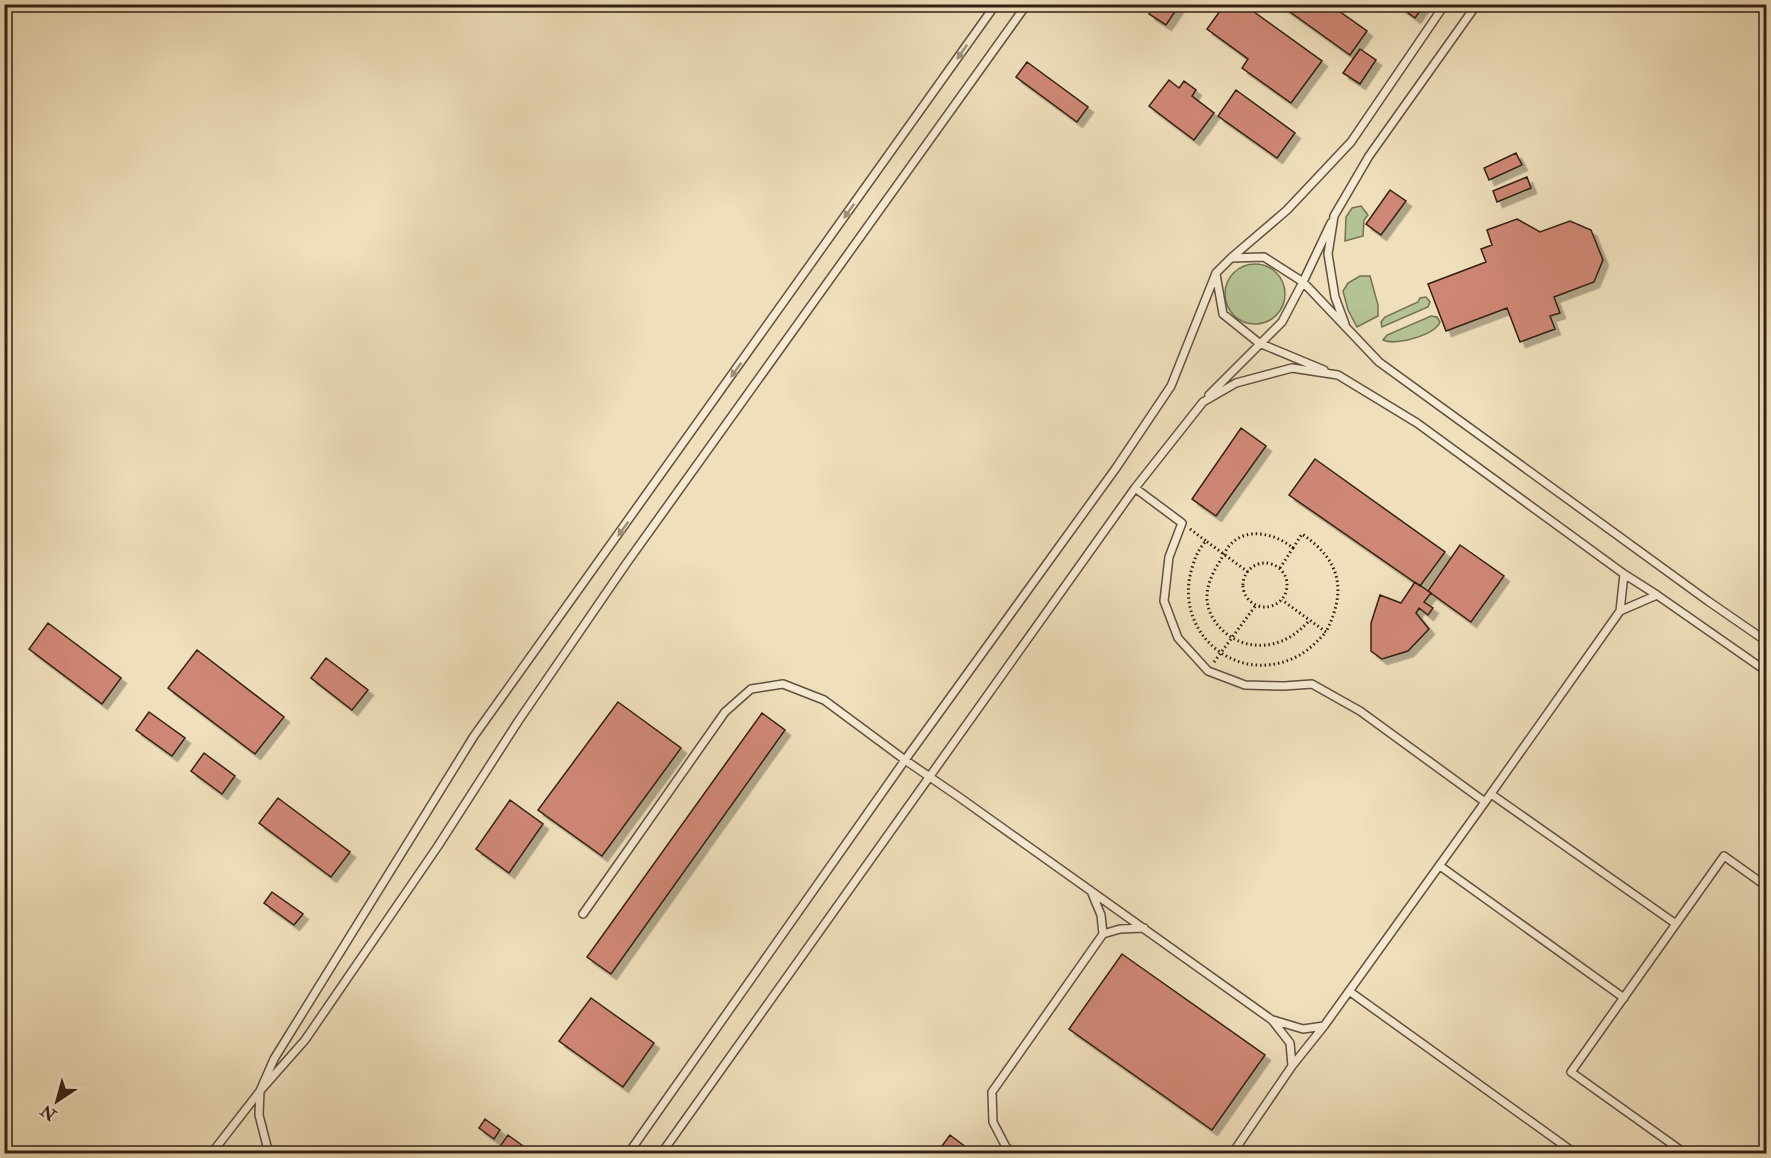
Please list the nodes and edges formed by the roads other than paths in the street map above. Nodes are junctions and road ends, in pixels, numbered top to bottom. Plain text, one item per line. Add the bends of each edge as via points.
1 (996, 4) edge
2 (1028, 4) edge
3 (1445, 4) edge
4 (1477, 4) edge
5 (1334, 216) junction
6 (1231, 258) junction
7 (1216, 273) junction
8 (1303, 282) junction
9 (1347, 330) junction
10 (1259, 344) junction
11 (1338, 375) junction
12 (1203, 402) junction
13 (1135, 488) junction
14 (1624, 574) junction
15 (1657, 595) junction
16 (1620, 611) junction
17 (1767, 641) edge
18 (1767, 671) edge
19 (905, 760) junction
20 (929, 776) junction
21 (1491, 794) junction
22 (1485, 802) junction
23 (1440, 866) junction
24 (1767, 886) edge
25 (1090, 890) junction
26 (583, 914) dead end
27 (1676, 924) junction
28 (1144, 928) junction
29 (1103, 934) junction
30 (1349, 991) junction
31 (1624, 998) junction
32 (1272, 1020) junction
33 (1324, 1026) junction
34 (1292, 1066) junction
35 (260, 1091) junction
36 (211, 1154) edge
37 (268, 1154) edge
38 (628, 1154) edge
39 (661, 1154) edge
40 (1014, 1154) edge
41 (1232, 1154) edge
42 (1576, 1154) edge
43 (1686, 1154) edge

1 -> 35 lane via 474,736 274,1059
2 - 35 lane via 626,564 305,1040
3 - 6 lane via 1351,142 1287,210
4 - 5 lane via 1369,156
5 - 8 lane
5 - 9 lane via 1328,254 1335,297
6 - 7 lane
6 - 8 lane via 1264,257
7 - 10 lane via 1223,314
7 - 19 lane via 1171,386
8 - 9 lane
8 - 10 lane via 1282,322
9 - 17 lane via 1379,362
10 - 11 lane
10 - 12 lane
11 - 12 lane via 1292,368 1236,383
11 - 14 lane via 1416,423
12 - 13 lane
13 - 20 lane
13 - 22 lane via 1182,523 1169,557 1164,601 1178,638 1208,671 1245,685 1312,684 1360,711
14 - 15 lane
14 - 16 lane
15 - 16 lane
15 - 18 lane
16 - 21 lane
19 - 20 lane
19 - 26 lane via 824,700 783,684 751,689 725,712
19 - 38 lane
20 - 25 lane
20 - 39 lane
21 - 22 lane
21 - 27 lane
22 - 23 lane
23 - 30 lane
23 - 31 lane
24 - 27 lane via 1724,856
25 - 28 lane
25 - 29 lane via 1101,915
27 - 31 lane
28 - 29 lane
28 - 32 lane
29 - 40 lane via 992,1092 993,1122
30 - 33 lane
30 - 42 lane
31 - 43 lane via 1571,1072
32 - 33 lane via 1303,1029
32 - 34 lane via 1290,1043
33 - 34 lane
34 - 41 lane
35 - 36 lane
35 - 37 lane via 259,1115

